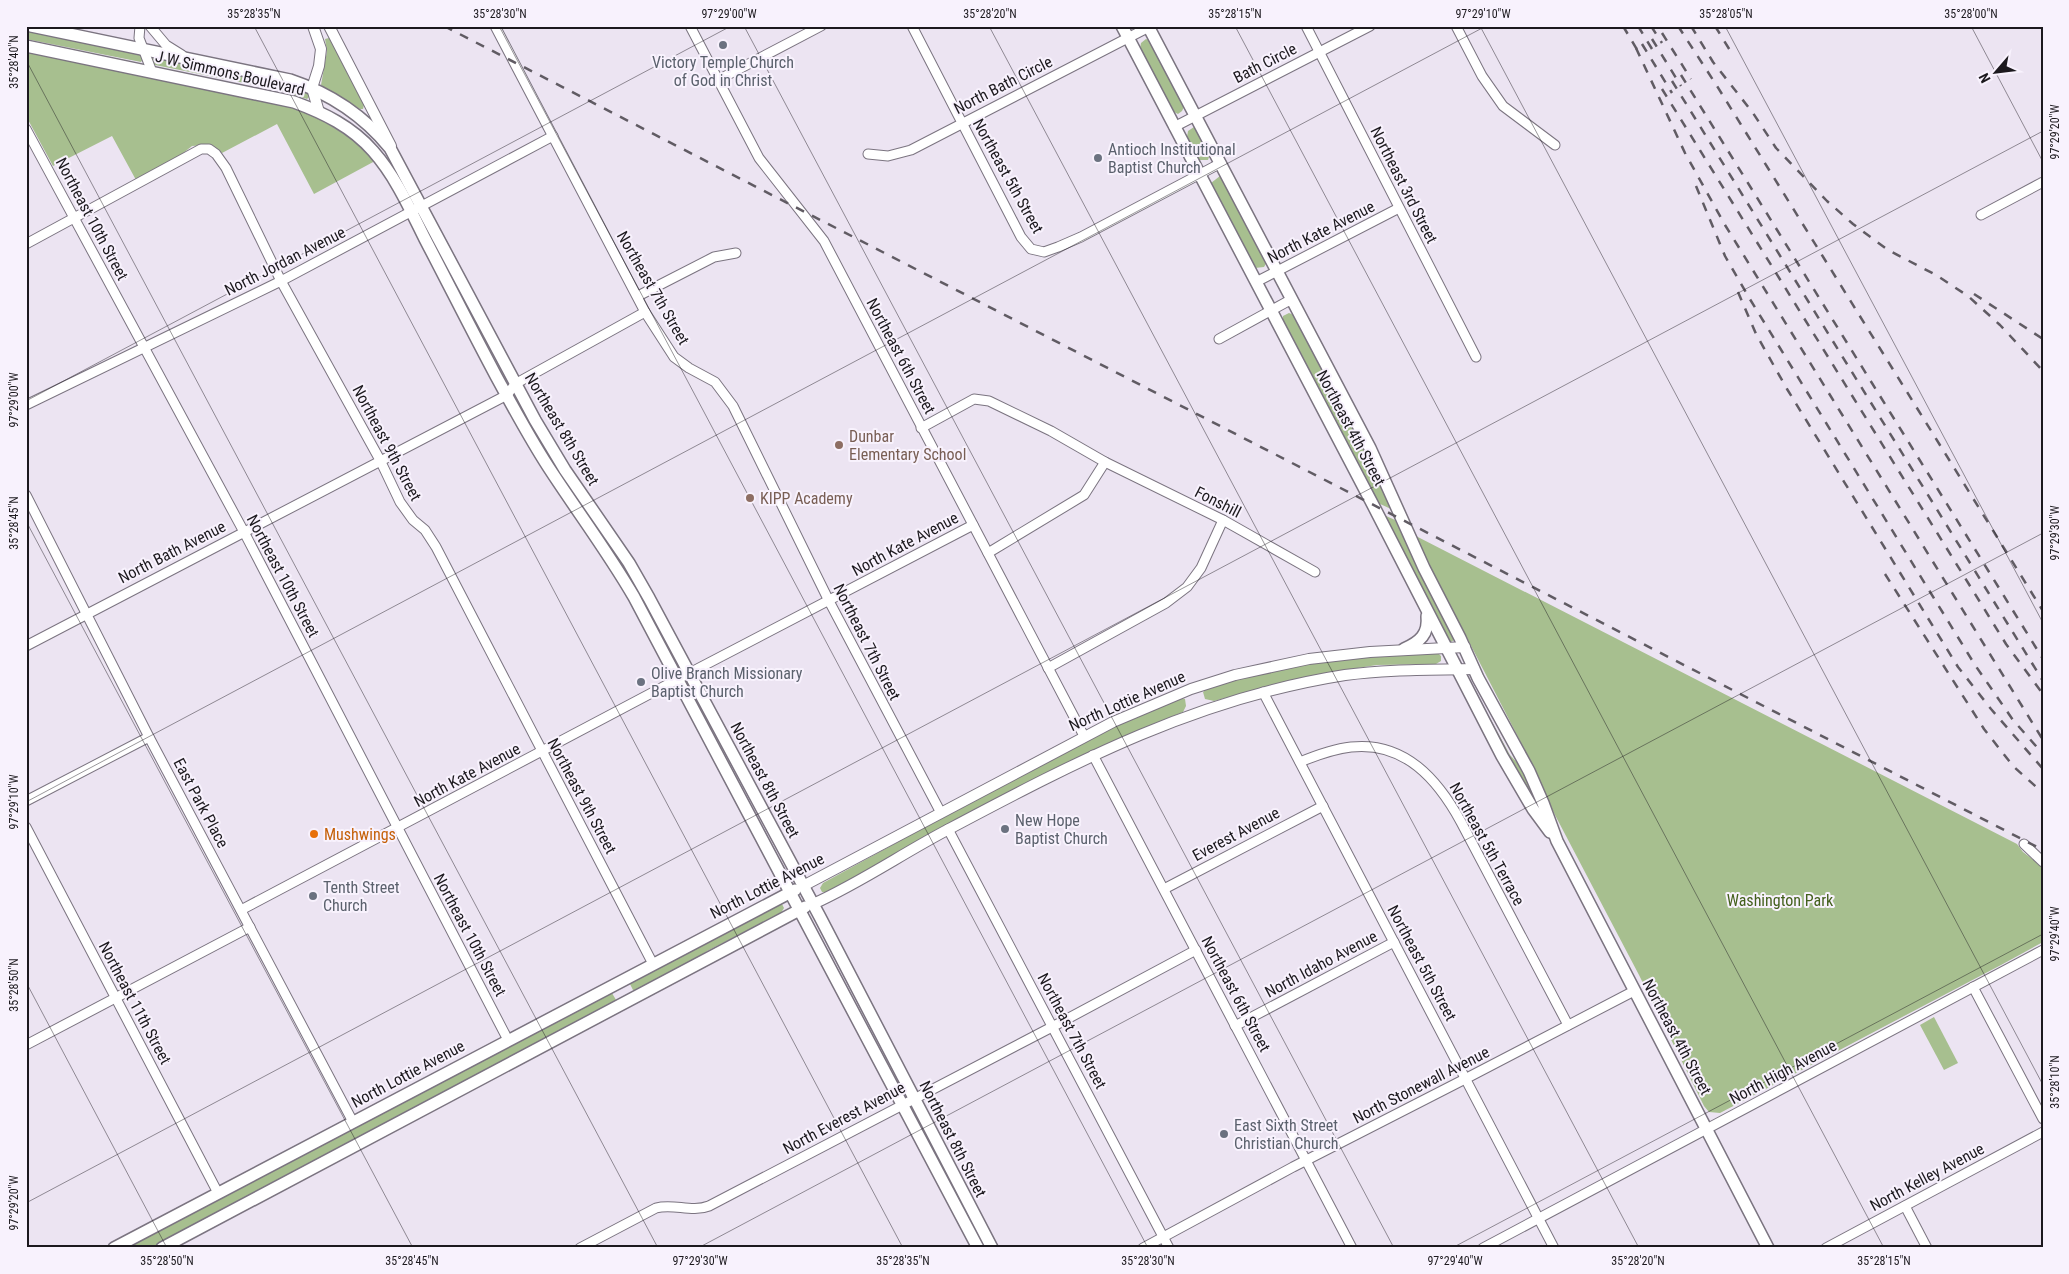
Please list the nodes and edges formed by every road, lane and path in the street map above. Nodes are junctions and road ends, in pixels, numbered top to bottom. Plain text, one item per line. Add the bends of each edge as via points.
1 (30, 26) edge
2 (140, 26) edge
3 (150, 26) edge
4 (313, 26) edge
5 (329, 26) edge
6 (495, 26) edge
7 (690, 26) edge
8 (821, 26) edge
9 (912, 26) edge
10 (1122, 26) edge
11 (1306, 26) edge
12 (1370, 26) edge
13 (1456, 26) edge
14 (1149, 27) edge
15 (1128, 38) junction
16 (26, 46) edge
17 (143, 50) junction
18 (1320, 52) junction
19 (194, 60) junction
20 (152, 72) junction
21 (718, 80) junction
22 (312, 88) junction
23 (319, 112) junction
24 (1196, 116) junction
25 (961, 123) junction
26 (1174, 127) junction
27 (26, 129) edge
28 (554, 136) junction
29 (1555, 145) dead end
30 (868, 154) dead end
31 (396, 156) junction
32 (1221, 163) junction
33 (1199, 175) junction
34 (2043, 182) edge
35 (422, 206) junction
36 (1399, 208) junction
37 (411, 212) junction
38 (1981, 215) dead end
39 (75, 219) junction
40 (26, 244) edge
41 (736, 253) dead end
42 (1278, 271) junction
43 (281, 280) junction
44 (1256, 282) junction
45 (638, 296) junction
46 (1292, 299) junction
47 (1271, 311) junction
48 (645, 312) junction
49 (1219, 339) dead end
50 (144, 349) junction
51 (1476, 357) dead end
52 (515, 384) junction
53 (507, 395) junction
54 (26, 405) edge
55 (922, 428) junction
56 (380, 460) junction
57 (1105, 462) junction
58 (26, 495) edge
59 (1223, 520) junction
60 (973, 525) junction
61 (244, 532) junction
62 (988, 553) junction
63 (1315, 572) dead end
64 (829, 601) junction
65 (1427, 612) junction
66 (87, 613) junction
67 (26, 646) edge
68 (1465, 647) junction
69 (1446, 648) junction
70 (1404, 650) junction
71 (1048, 668) junction
72 (1474, 669) junction
73 (1457, 670) junction
74 (689, 674) junction
75 (678, 679) junction
76 (1263, 692) junction
77 (1084, 736) junction
78 (149, 737) junction
79 (542, 752) junction
80 (1093, 755) junction
81 (1300, 762) junction
82 (26, 801) edge
83 (1323, 806) junction
84 (940, 812) junction
85 (26, 827) edge
86 (398, 828) junction
87 (948, 829) junction
88 (1556, 841) junction
89 (2024, 844) dead end
90 (2043, 862) edge
91 (803, 886) junction
92 (1164, 889) junction
93 (790, 892) junction
94 (813, 904) junction
95 (241, 910) junction
96 (799, 910) junction
97 (250, 928) junction
98 (1394, 942) junction
99 (1196, 950) junction
100 (2043, 950) edge
101 (653, 964) junction
102 (1973, 988) junction
103 (1634, 991) junction
104 (116, 998) junction
105 (1568, 1025) junction
106 (1235, 1026) junction
107 (1052, 1027) junction
108 (508, 1040) junction
109 (26, 1045) edge
110 (1466, 1080) junction
111 (914, 1098) junction
112 (902, 1104) junction
113 (2043, 1119) edge
114 (353, 1122) junction
115 (1707, 1129) junction
116 (2043, 1132) edge
117 (1307, 1161) junction
118 (218, 1193) junction
119 (1904, 1206) junction
120 (1538, 1219) junction
121 (1163, 1237) junction
122 (114, 1248) edge
123 (162, 1248) edge
124 (580, 1248) edge
125 (978, 1248) edge
126 (992, 1248) edge
127 (1143, 1248) edge
128 (1169, 1248) edge
129 (1352, 1248) edge
130 (1483, 1248) edge
131 (1554, 1248) edge
132 (1768, 1248) edge
133 (1826, 1248) edge
134 (1927, 1248) edge

1 - 17 main road, J W Simmons Boulevard
2 - 17 street via 138,38
3 - 19 street via 172,50
4 - 22 street via 321,54
5 - 31 street
6 - 28 street, Northeast 7th Street
7 - 21 street, Northeast 6th Street
8 - 21 street
9 - 25 street, Northeast 5th Street
10 - 15 main road, Northeast 4th Street
11 - 18 street, Northeast 3rd Street
12 - 18 street, Bath Circle
13 - 29 street via 1482,76 1503,106
14 - 15 street, North Bath Circle
14 - 24 main road, Northeast 4th Street
15 - 25 street, North Bath Circle
15 - 26 main road, Northeast 4th Street
16 - 20 main road, J W Simmons Boulevard
17 - 19 main road, J W Simmons Boulevard
17 - 20 street
18 - 24 street, Bath Circle
18 - 36 street, Northeast 3rd Street
19 - 22 main road, J W Simmons Boulevard via 290,80
20 - 23 main road, J W Simmons Boulevard via 282,99
21 - 55 street, Northeast 6th Street via 759,158 824,241
22 - 23 street
22 - 31 main road, J W Simmons Boulevard via 366,122
23 - 37 main road, J W Simmons Boulevard via 350,131 373,151
24 - 26 street, Bath Circle
24 - 32 main road, Northeast 4th Street
25 - 30 street, North Bath Circle via 911,150 888,156
25 - 33 street, Northeast 5th Street via 1021,237 1031,248 1044,252 1081,237
26 - 33 main road, Northeast 4th Street
27 - 39 street, Northeast 10th Street
28 - 35 street, North Jordan Avenue
28 - 45 street, Northeast 7th Street
31 - 35 main road, J W Simmons Boulevard
32 - 33 street
32 - 42 main road, Northeast 4th Street
33 - 44 main road, Northeast 4th Street
34 - 38 street
35 - 37 street, North Jordan Avenue
35 - 52 main road, Northeast 8th Street
36 - 42 street, North Kate Avenue
36 - 51 street, Northeast 3rd Street
37 - 43 street, North Jordan Avenue
37 - 53 main road, Northeast 8th Street
39 - 40 street
39 - 43 street, Northeast 9th Street via 201,149 209,149 226,168
39 - 50 street, Northeast 10th Street
41 - 45 street via 714,257
42 - 44 street, North Kate Avenue
42 - 46 main road, Northeast 4th Street
43 - 50 street, North Jordan Avenue
43 - 56 street, Northeast 9th Street
44 - 47 main road, Northeast 4th Street
45 - 48 street, Northeast 7th Street
46 - 47 street
46 - 68 main road, Northeast 4th Street via 1370,448 1406,532
47 - 49 street
47 - 65 main road, Northeast 4th Street
48 - 52 street, North Bath Avenue
48 - 64 street, Northeast 7th Street via 674,357 715,382 733,406
50 - 54 street, North Jordan Avenue
50 - 61 street, Northeast 10th Street
52 - 53 street, North Bath Avenue
52 - 74 main road, Northeast 8th Street via 557,457 629,563
53 - 56 street, North Bath Avenue
53 - 75 main road, Northeast 8th Street via 548,466 617,568
55 - 57 street via 974,399 989,401
55 - 60 street, Northeast 6th Street
56 - 61 street, North Bath Avenue
56 - 79 street, Northeast 9th Street via 400,502 436,547
57 - 59 street, Fonshill
57 - 62 street via 1084,495
58 - 66 street, East Park Place
59 - 63 street, Fonshill
59 - 71 street via 1201,568 1187,587 1166,604
60 - 62 street, Northeast 6th Street
60 - 64 street, North Kate Avenue
61 - 66 street, North Bath Avenue
61 - 86 street, Northeast 10th Street
62 - 71 street, Northeast 6th Street
64 - 74 street, North Kate Avenue
64 - 84 street, Northeast 7th Street
65 - 69 main road, Northeast 4th Street
65 - 70 main road via 1426,632
66 - 67 street, North Bath Avenue
66 - 78 street, East Park Place
68 - 69 street, North Lottie Avenue
68 - 72 main road, Northeast 4th Street
69 - 70 street, North Lottie Avenue
69 - 73 main road, Northeast 4th Street
70 - 77 street, North Lottie Avenue via 1309,659 1235,675 1165,698
71 - 77 street, Northeast 6th Street
72 - 73 street
72 - 88 main road, Northeast 4th Street via 1529,771
73 - 76 street via 1346,675
73 - 88 main road, Northeast 4th Street via 1528,801
74 - 75 street, North Kate Avenue
74 - 91 main road, Northeast 8th Street
75 - 79 street, North Kate Avenue
75 - 93 main road, Northeast 8th Street
76 - 80 street via 1182,717
76 - 81 street, Northeast 5th Street
77 - 84 street, North Lottie Avenue
78 - 82 street
78 - 95 street, East Park Place
79 - 86 street, North Kate Avenue
79 - 101 street, Northeast 9th Street
80 - 87 street
80 - 92 street, Northeast 6th Street
81 - 83 street, Northeast 5th Street
81 - 105 street, Northeast 5th Terrace via 1335,750 1369,747 1408,759 1435,781 1447,796
83 - 92 street, Everest Avenue
83 - 98 street, Northeast 5th Street
84 - 91 street, North Lottie Avenue
85 - 104 street, Northeast 11th Street
86 - 95 street, North Kate Avenue
86 - 108 street, Northeast 10th Street
87 - 94 street
87 - 107 street, Northeast 7th Street
88 - 103 main road, Northeast 4th Street
89 - 90 street
91 - 93 main road, North Lottie Avenue
91 - 94 main road, Northeast 8th Street
92 - 99 street, Northeast 6th Street
93 - 96 main road, Northeast 8th Street
93 - 101 main road, North Lottie Avenue
94 - 96 main road
94 - 111 main road, Northeast 8th Street
95 - 97 street, East Park Place
96 - 112 main road, Northeast 8th Street
96 - 123 main road
97 - 104 street
97 - 114 street, East Park Place
98 - 106 street, North Idaho Avenue
98 - 110 street, Northeast 5th Street
99 - 106 street, Northeast 6th Street
99 - 107 street, North Everest Avenue
100 - 102 street, North High Avenue
101 - 108 main road, North Lottie Avenue
102 - 113 street
102 - 115 street, North High Avenue
103 - 105 street, North Stonewall Avenue
103 - 115 main road, Northeast 4th Street
104 - 109 street
104 - 118 street, Northeast 11th Street
105 - 110 street, North Stonewall Avenue
106 - 117 street, Northeast 6th Street
107 - 111 street, North Everest Avenue
107 - 121 street, Northeast 7th Street
108 - 114 main road, North Lottie Avenue
110 - 117 street, North Stonewall Avenue
110 - 120 street, Northeast 5th Street
111 - 112 street, North Everest Avenue
111 - 126 main road, Northeast 8th Street
112 - 124 street, North Everest Avenue via 709,1206 656,1208
112 - 125 main road, Northeast 8th Street
114 - 118 main road, North Lottie Avenue
115 - 120 street, North High Avenue
115 - 132 main road, Northeast 4th Street
116 - 119 street, North Kelley Avenue
117 - 121 street, North Stonewall Avenue
117 - 129 street, Northeast 6th Street
118 - 122 main road, North Lottie Avenue
119 - 133 street, North Kelley Avenue
119 - 134 street
120 - 130 street, North High Avenue
120 - 131 street, Northeast 5th Street
121 - 127 street, North Stonewall Avenue
121 - 128 street, Northeast 7th Street

